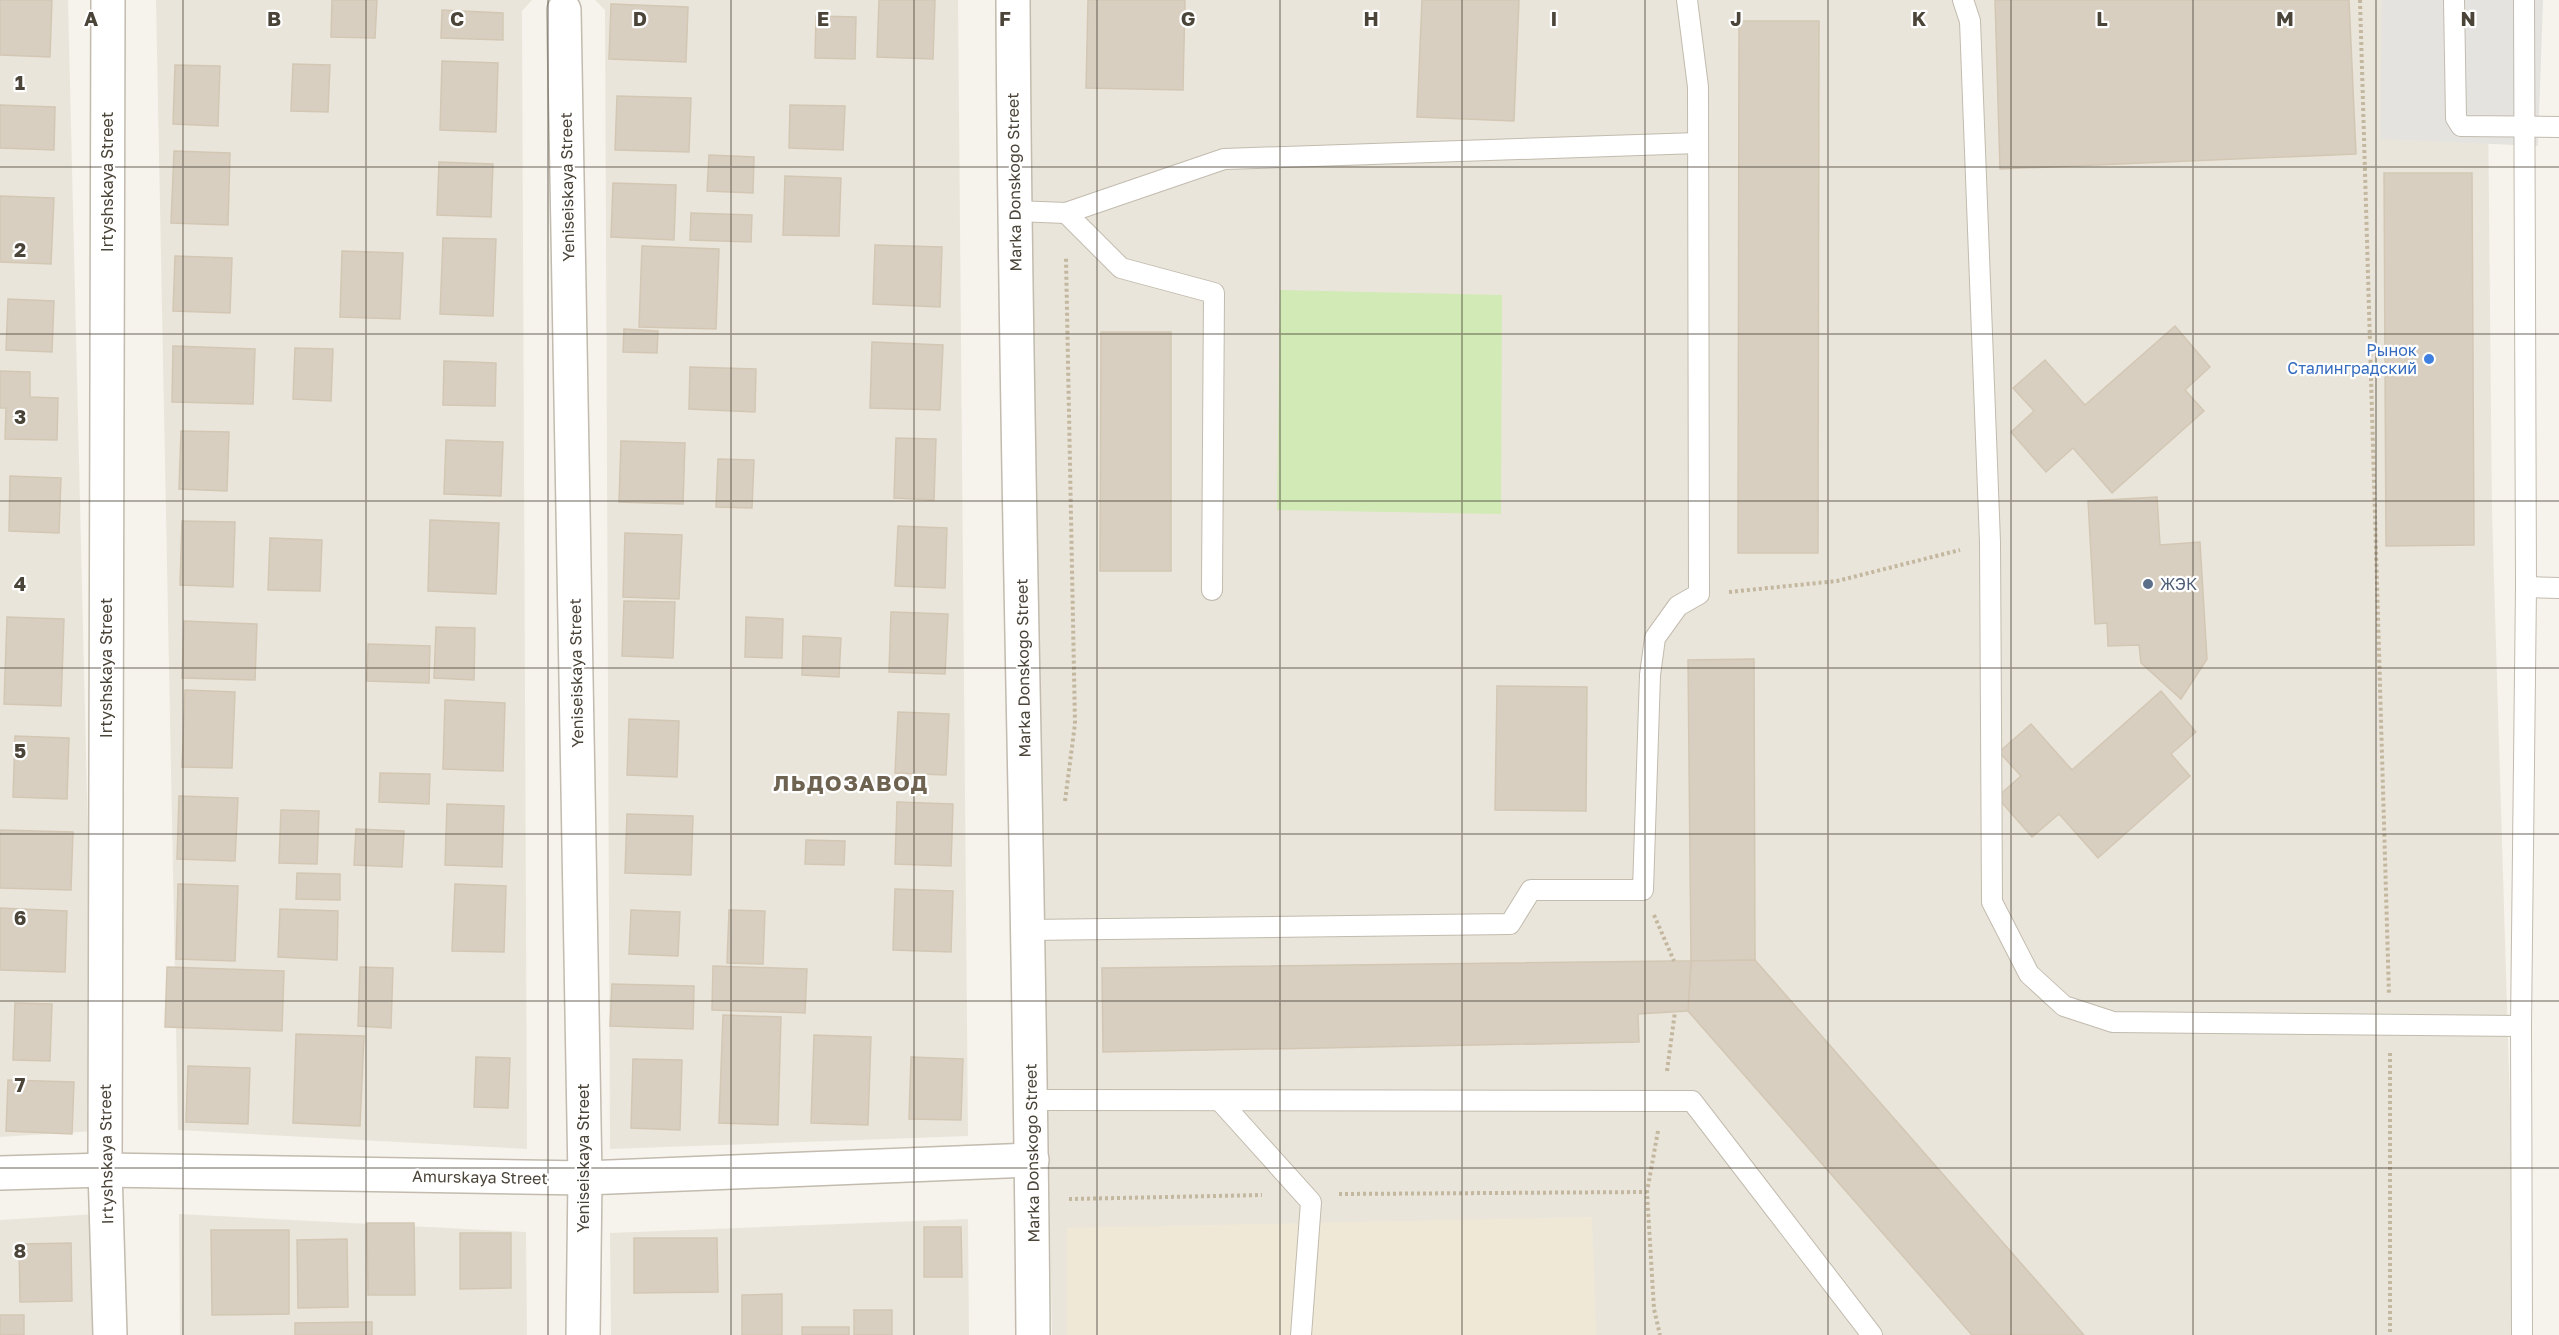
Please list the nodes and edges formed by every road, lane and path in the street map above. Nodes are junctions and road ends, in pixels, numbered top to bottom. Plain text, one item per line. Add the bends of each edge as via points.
1 (108, 0) edge
2 (1013, 0) edge
3 (1687, 0) edge
4 (1963, 0) edge
5 (2360, 0) edge
6 (2454, 0) edge
7 (2524, 0) edge
8 (564, 10) dead end
9 (2523, 127) junction
10 (2559, 127) edge
11 (1698, 143) junction
12 (1014, 211) junction
13 (1066, 213) junction
14 (1990, 542) junction
15 (2526, 587) junction
16 (2559, 588) edge
17 (1212, 591) dead end
18 (1699, 594) junction
19 (1643, 890) junction
20 (1028, 930) junction
21 (1674, 961) dead end
22 (1675, 1012) dead end
23 (2390, 1024) junction
24 (2521, 1026) junction
25 (1032, 1100) junction
26 (1221, 1102) junction
27 (1664, 1102) junction
28 (1032, 1160) junction
29 (105, 1170) junction
30 (0, 1173) edge
31 (585, 1178) junction
32 (1647, 1192) junction
33 (1304, 1194) junction
34 (1062, 1199) dead end
35 (110, 1335) edge
36 (583, 1335) edge
37 (1034, 1335) edge
38 (1301, 1335) edge
39 (1660, 1335) edge
40 (1872, 1335) edge
41 (2390, 1335) edge
42 (2522, 1335) edge

1 - 29 street, Irtyshskaya Street
2 - 12 street, Marka Donskogo Street
3 - 11 lane via 1698,87
4 - 14 lane via 1970,21
5 - 23 path
6 - 9 lane via 2456,118 2461,126
7 - 9 lane
8 - 31 street, Yeniseiskaya Street
9 - 10 lane
9 - 15 lane
11 - 13 lane via 1224,159
11 - 18 lane
12 - 13 lane
12 - 20 street, Marka Donskogo Street
13 - 17 lane via 1121,268 1214,293
14 - 18 path via 1837,581
14 - 23 lane via 1992,902 2030,974 2064,1006 2113,1023
15 - 16 lane
15 - 24 lane
18 - 19 lane via 1678,606 1655,638 1650,675
19 - 20 lane via 1531,890 1510,924
19 - 21 path
20 - 25 street, Marka Donskogo Street
22 - 27 path
23 - 24 lane
23 - 41 path
24 - 42 lane
25 - 26 lane
25 - 28 street, Marka Donskogo Street
26 - 27 lane
26 - 33 lane
27 - 32 path
27 - 40 lane via 1692,1101
28 - 31 street, Amurskaya Street
28 - 37 street, Marka Donskogo Street
29 - 30 street, Amurskaya Street
29 - 31 street, Amurskaya Street
29 - 35 street, Irtyshskaya Street
31 - 36 street, Yeniseiskaya Street
32 - 33 path
32 - 39 path via 1654,1309
33 - 34 path
33 - 38 lane via 1311,1202

